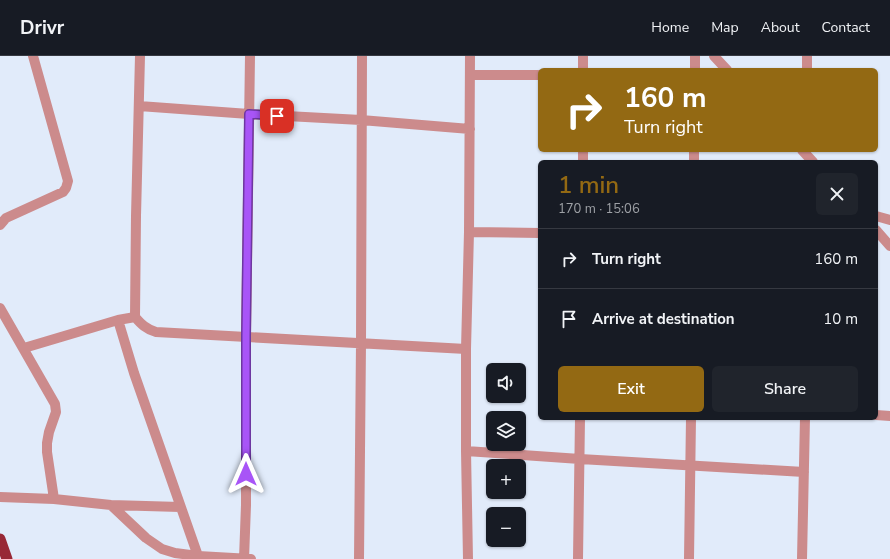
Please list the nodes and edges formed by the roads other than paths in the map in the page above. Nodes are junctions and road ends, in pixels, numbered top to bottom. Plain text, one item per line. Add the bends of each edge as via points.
1 (33, 56) edge
2 (140, 56) edge
3 (250, 56) edge
4 (362, 56) edge
5 (470, 56) edge
6 (583, 56) edge
7 (695, 56) edge
8 (714, 56) edge
9 (807, 56) edge
10 (583, 68) edge
11 (695, 68) edge
12 (726, 68) edge
13 (807, 68) edge
14 (470, 75) junction
15 (538, 75) edge
16 (139, 106) junction
17 (249, 114) junction
18 (361, 120) junction
19 (470, 129) junction
20 (878, 217) edge
21 (890, 220) edge
22 (0, 225) edge
23 (469, 232) junction
24 (878, 232) edge
25 (538, 233) edge
26 (890, 246) edge
27 (0, 308) edge
28 (135, 317) junction
29 (118, 320) junction
30 (246, 336) junction
31 (361, 343) junction
32 (24, 348) junction
33 (466, 349) junction
34 (878, 415) edge
35 (890, 416) edge
36 (580, 420) edge
37 (691, 420) edge
38 (805, 420) edge
39 (466, 451) junction
40 (580, 459) junction
41 (691, 465) junction
42 (804, 472) junction
43 (0, 497) edge
44 (54, 499) junction
45 (111, 505) junction
46 (180, 507) junction
47 (0, 539) edge
48 (198, 556) junction
49 (7, 559) edge
50 (244, 559) edge
51 (251, 559) edge
52 (359, 559) edge
53 (468, 559) edge
54 (578, 559) edge
55 (689, 559) edge
56 (802, 559) edge

1 - 22 street via 68,181 63,192 6,218
2 - 16 street
3 - 17 street
4 - 18 street
5 - 14 street
6 - 10 street
7 - 11 street
8 - 12 street
9 - 13 street
14 - 15 street
14 - 19 street
16 - 17 street
16 - 28 street
17 - 18 street
17 - 30 street
18 - 19 street
18 - 31 street
19 - 23 street
20 - 21 street
23 - 25 street
23 - 33 street
24 - 26 street
27 - 32 street
28 - 29 street
28 - 30 street via 145,327 156,332
29 - 32 street
29 - 46 street
30 - 31 street
30 - 50 street
31 - 33 street
31 - 52 street
32 - 44 street via 55,404 56,412 47,443
33 - 39 street
34 - 35 street
36 - 40 street
37 - 41 street
38 - 42 street
39 - 40 street
39 - 53 street
40 - 41 street
40 - 54 street
41 - 42 street
41 - 55 street
42 - 56 street
43 - 44 street
44 - 45 street
45 - 46 street
45 - 48 street via 146,538 162,549
46 - 48 street
47 - 49 highway
48 - 50 street
50 - 51 street

